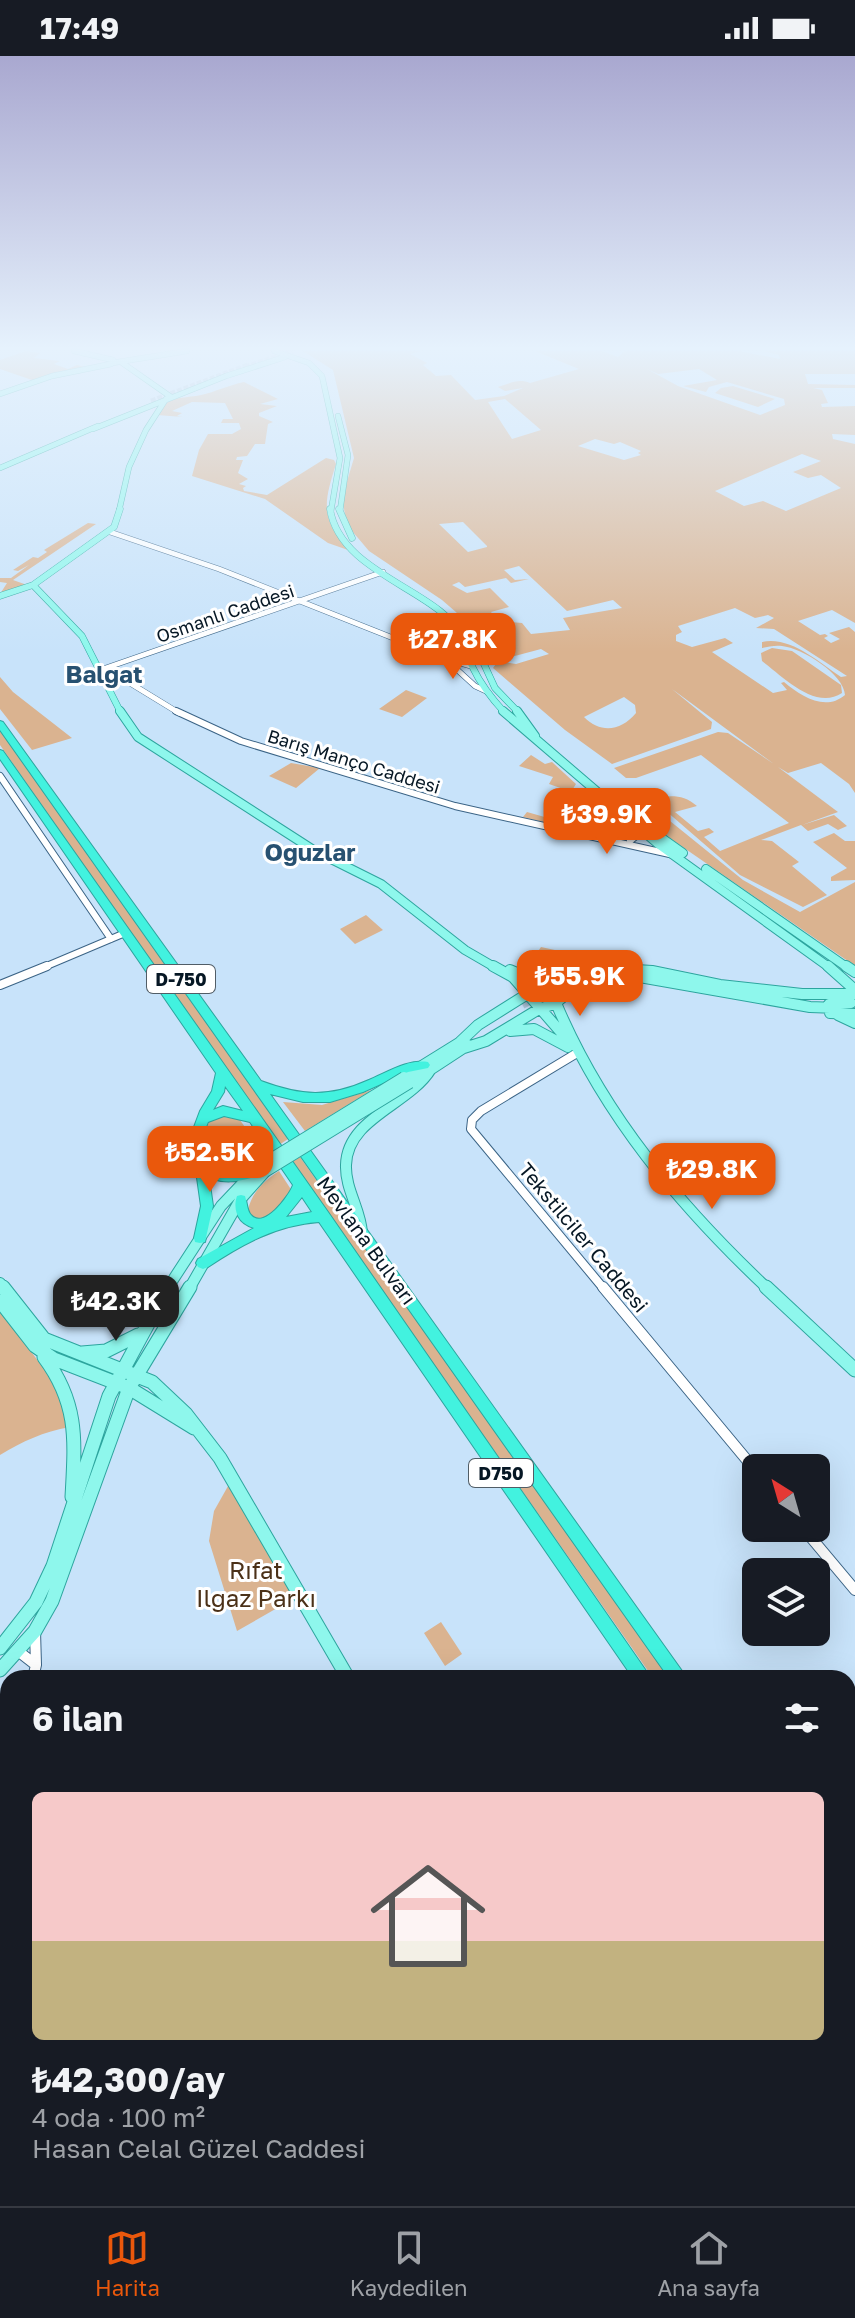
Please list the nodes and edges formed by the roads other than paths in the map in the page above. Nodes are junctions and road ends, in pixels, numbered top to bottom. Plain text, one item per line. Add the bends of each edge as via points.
1 (33, 451) edge
2 (37, 451) edge
3 (137, 451) edge
4 (342, 451) edge
5 (0, 466) edge
6 (110, 532) junction
7 (389, 572) junction
8 (33, 585) junction
9 (0, 596) edge
10 (300, 602) junction
11 (473, 637) junction
12 (465, 643) junction
13 (453, 663) junction
14 (471, 666) junction
15 (100, 670) junction
16 (486, 671) junction
17 (478, 674) junction
18 (488, 692) junction
19 (0, 724) edge
20 (536, 737) junction
21 (0, 753) edge
22 (0, 776) edge
23 (613, 803) junction
24 (633, 825) junction
25 (659, 840) junction
26 (632, 843) junction
27 (675, 856) junction
28 (125, 933) junction
29 (111, 939) junction
30 (482, 961) junction
31 (835, 971) junction
32 (855, 972) edge
33 (705, 983) junction
34 (0, 985) edge
35 (540, 985) junction
36 (725, 991) junction
37 (526, 993) junction
38 (738, 994) junction
39 (823, 997) junction
40 (854, 1002) edge
41 (556, 1003) junction
42 (530, 1007) junction
43 (837, 1014) junction
44 (855, 1023) edge
45 (493, 1037) junction
46 (462, 1045) junction
47 (574, 1049) junction
48 (428, 1067) junction
49 (222, 1072) junction
50 (256, 1084) junction
51 (255, 1119) junction
52 (201, 1121) junction
53 (203, 1170) junction
54 (257, 1171) junction
55 (300, 1184) junction
56 (241, 1200) junction
57 (323, 1216) junction
58 (362, 1233) junction
59 (200, 1238) junction
60 (203, 1263) junction
61 (0, 1283) edge
62 (0, 1301) edge
63 (150, 1321) junction
64 (35, 1346) junction
65 (75, 1353) junction
66 (121, 1370) junction
67 (855, 1370) edge
68 (137, 1376) junction
69 (115, 1383) junction
70 (129, 1388) junction
71 (200, 1431) junction
72 (742, 1454) edge
73 (71, 1511) junction
74 (815, 1542) edge
75 (855, 1590) edge
76 (18, 1624) junction
77 (35, 1631) junction
78 (3, 1645) edge
79 (18, 1651) junction
80 (36, 1665) junction
81 (0, 1670) edge
82 (35, 1670) edge
83 (343, 1670) edge
84 (637, 1670) edge
85 (673, 1670) edge

1 - 5 main road
2 - 5 main road
3 - 6 main road
4 - 7 main road via 344,461 330,497 331,517 343,538
6 - 8 main road
6 - 10 street
7 - 10 street, Osmanlı Caddesi
7 - 11 main road via 446,608
7 - 12 main road via 456,625
8 - 9 main road
8 - 15 main road via 82,636
10 - 13 street
10 - 15 street, Osmanlı Caddesi
11 - 12 main road
11 - 16 main road
12 - 13 street
12 - 14 main road
13 - 14 street
13 - 17 street
13 - 18 street
14 - 16 main road
14 - 17 main road
15 - 26 street, Barış Manço Caddesi via 241,741 455,806
15 - 30 main road via 127,724 143,742 315,851 381,884
16 - 17 main road
16 - 20 main road
17 - 18 main road
18 - 20 main road
19 - 50 highway, Mevlana Bulvarı / D-750
20 - 23 main road
21 - 28 highway, Mevlana Bulvarı / D750
22 - 29 street
23 - 24 main road
23 - 25 main road
24 - 25 main road
24 - 26 street
25 - 26 street, Barış Manço Caddesi
25 - 27 main road
25 - 32 main road
26 - 27 street, Barış Manço Caddesi
27 - 31 main road
28 - 29 street
28 - 49 highway, Mevlana Bulvarı / D750
29 - 34 street
30 - 35 main road
30 - 37 main road via 513,977
31 - 39 main road via 840,987
31 - 40 main road
33 - 35 main road via 620,966 574,971
33 - 36 main road via 617,971 561,986 634,976
33 - 39 main road
33 - 40 main road via 804,1001
35 - 37 main road
35 - 41 main road via 554,989
36 - 38 main road
36 - 41 main road via 617,979 585,985
37 - 42 main road
37 - 46 main road via 472,1029
38 - 40 main road via 810,1007
38 - 43 main road
39 - 40 main road
40 - 43 main road
41 - 42 main road
41 - 47 main road
42 - 45 main road
42 - 46 main road
42 - 47 main road
43 - 44 main road
45 - 46 main road
45 - 47 main road via 534,1028
46 - 48 main road
47 - 67 main road via 680,1202
47 - 72 street, Tekstilciler Caddesi via 481,1111 472,1120 473,1133
48 - 50 highway via 404,1069 331,1099 302,1098
48 - 54 main road, bridge
48 - 58 main road via 423,1084 360,1130 349,1148 346,1178 360,1211
49 - 51 highway, Mevlana Bulvarı / D750
49 - 52 highway via 218,1092
50 - 58 highway, Mevlana Bulvarı / D-750
51 - 52 highway via 223,1111
51 - 55 highway, Mevlana Bulvarı / D750
52 - 53 highway via 197,1146
53 - 54 highway via 224,1178
53 - 59 highway via 207,1206
54 - 56 main road
54 - 59 main road
55 - 56 highway via 288,1210 268,1221 247,1219
55 - 57 highway, Mevlana Bulvarı / D750
56 - 60 main road
57 - 60 highway via 265,1229
57 - 84 highway, Mevlana Bulvarı / D750
58 - 85 highway, Mevlana Bulvarı / D-750
59 - 63 main road
60 - 68 main road
61 - 65 main road via 44,1339
62 - 64 main road
63 - 65 main road via 123,1345
63 - 66 main road
64 - 69 main road
64 - 73 main road via 60,1379 74,1411
65 - 66 main road
66 - 68 main road
66 - 69 main road
68 - 70 main road
68 - 71 main road via 152,1382
69 - 70 main road
69 - 73 main road
70 - 71 main road
70 - 77 main road via 52,1601
71 - 83 main road
73 - 76 main road via 53,1566 36,1602
74 - 75 street
76 - 77 main road
76 - 78 main road
77 - 79 main road
77 - 80 street
78 - 79 main road
79 - 80 street
79 - 81 main road
80 - 82 street

